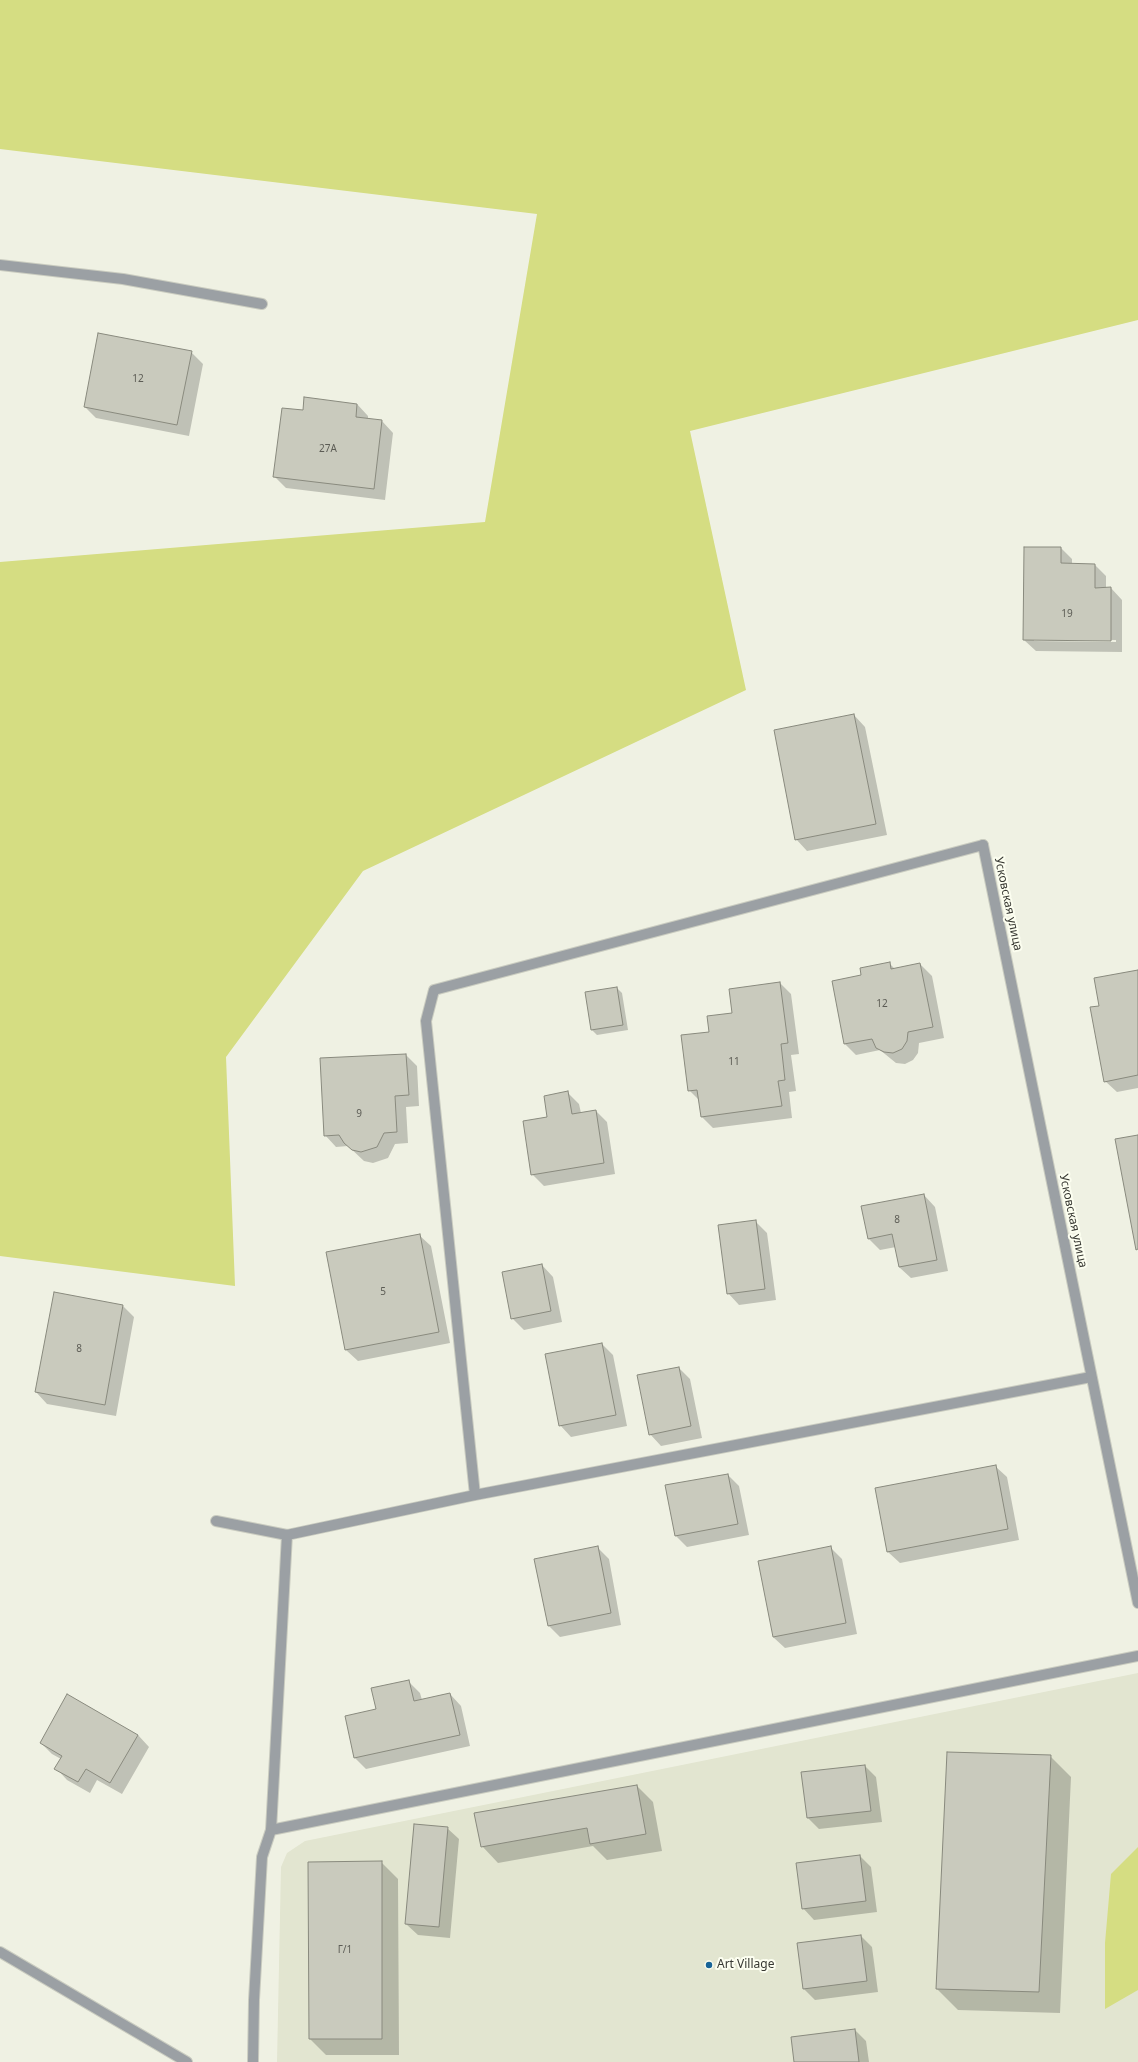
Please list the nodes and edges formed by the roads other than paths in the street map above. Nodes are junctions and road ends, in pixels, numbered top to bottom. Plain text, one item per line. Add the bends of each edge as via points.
1 (0, 264) edge
2 (262, 304) dead end
3 (1092, 1376) junction
4 (475, 1495) junction
5 (216, 1522) dead end
6 (287, 1535) junction
7 (1138, 1603) edge
8 (1138, 1656) edge
9 (271, 1830) junction
10 (0, 1952) edge
11 (187, 2062) edge
12 (253, 2062) edge

1 - 2 street via 123,279
3 - 4 street
3 - 4 street, Усковская улица via 983,845 434,990 426,1021
3 - 7 street, Усковская улица
4 - 6 street
5 - 6 street
6 - 9 street
8 - 9 street
9 - 12 street via 262,1857
10 - 11 street

